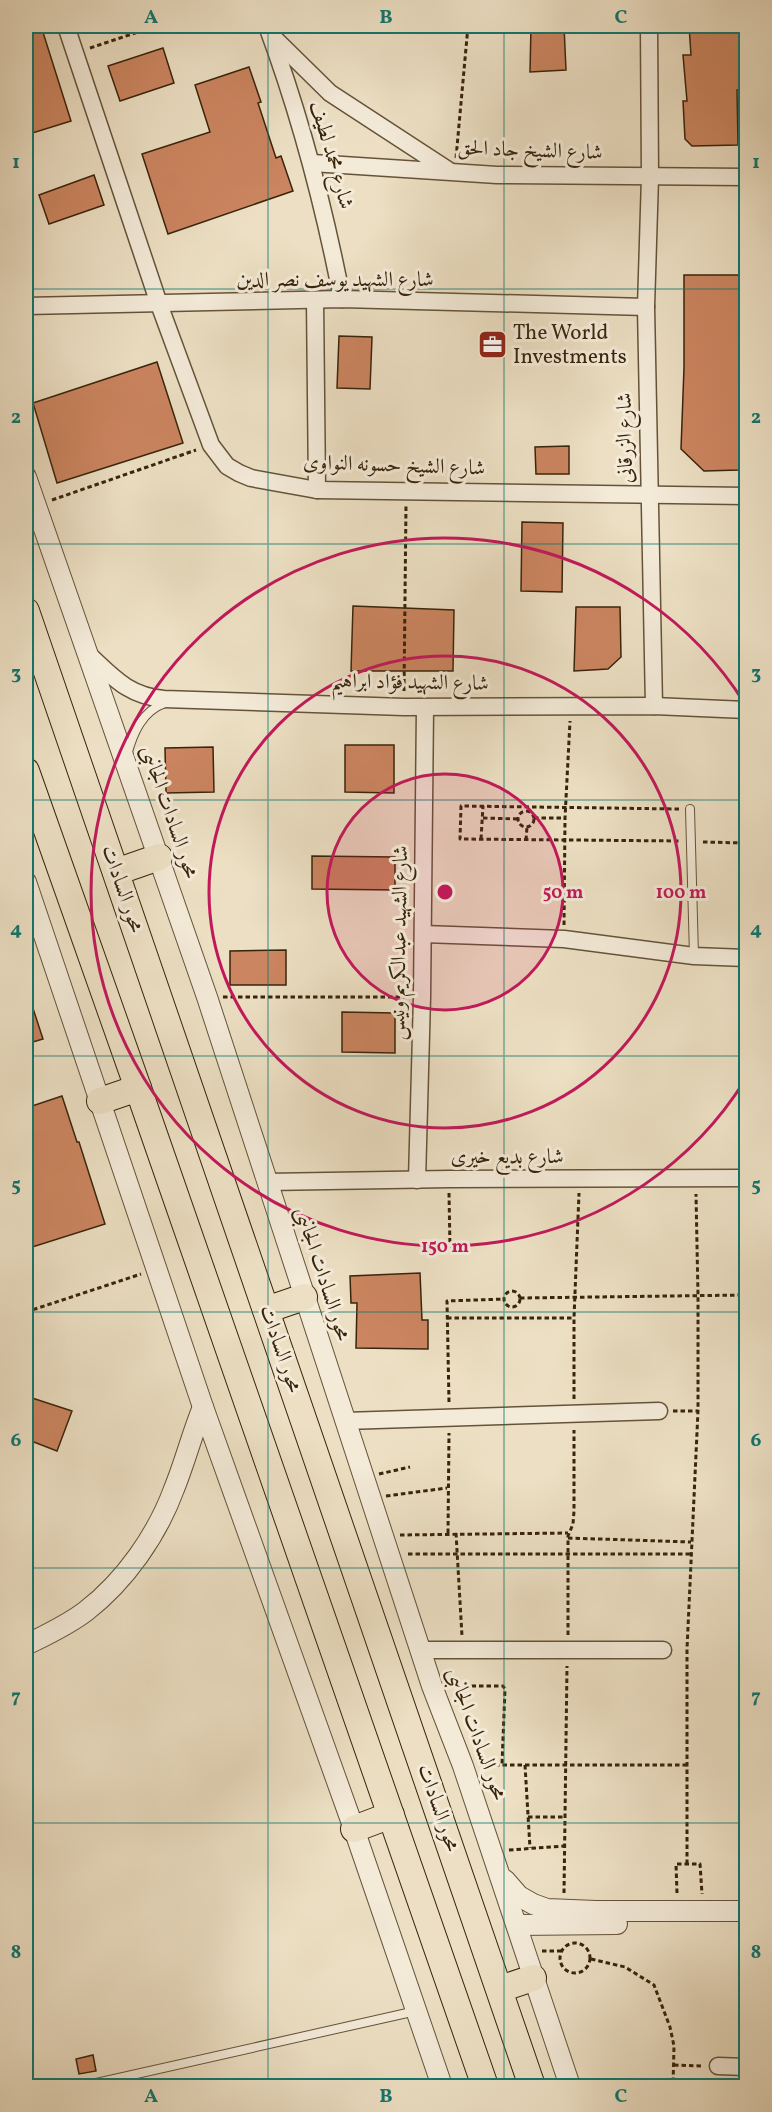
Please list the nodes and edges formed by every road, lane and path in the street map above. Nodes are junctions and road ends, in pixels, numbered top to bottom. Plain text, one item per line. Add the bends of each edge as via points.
1 (66, 26) edge
2 (156, 26) edge
3 (468, 26) edge
4 (649, 26) edge
5 (268, 30) edge
6 (75, 53) junction
7 (312, 163) junction
8 (452, 171) junction
9 (650, 177) junction
10 (747, 177) edge
11 (342, 299) junction
12 (315, 300) junction
13 (159, 304) junction
14 (26, 306) edge
15 (646, 307) junction
16 (212, 445) junction
17 (26, 477) edge
18 (316, 490) junction
19 (406, 492) junction
20 (649, 494) junction
21 (747, 496) edge
22 (35, 506) junction
23 (26, 611) edge
24 (87, 653) junction
25 (174, 700) junction
26 (654, 706) junction
27 (404, 707) junction
28 (425, 707) junction
29 (571, 708) junction
30 (746, 710) edge
31 (125, 760) junction
32 (26, 771) edge
33 (483, 806) junction
34 (565, 807) junction
35 (527, 809) junction
36 (690, 809) joint
37 (483, 818) junction
38 (534, 818) junction
39 (565, 818) junction
40 (519, 819) junction
41 (527, 827) junction
42 (481, 839) junction
43 (526, 840) junction
44 (564, 840) junction
45 (690, 842) junction
46 (746, 843) edge
47 (159, 857) junction
48 (116, 873) junction
49 (26, 882) edge
50 (747, 898) edge
51 (34, 926) edge
52 (423, 934) junction
53 (564, 939) junction
54 (694, 956) junction
55 (747, 958) edge
56 (207, 997) junction
57 (422, 997) junction
58 (138, 1088) junction
59 (100, 1101) junction
60 (695, 1178) junction
61 (747, 1178) edge
62 (449, 1179) junction
63 (580, 1179) junction
64 (417, 1180) junction
65 (267, 1182) junction
66 (450, 1248) dead end
67 (157, 1269) junction
68 (699, 1294) junction
69 (747, 1295) edge
70 (304, 1296) junction
71 (520, 1298) junction
72 (576, 1298) junction
73 (505, 1299) junction
74 (447, 1301) dead end
75 (266, 1310) junction
76 (26, 1312) edge
77 (447, 1318) dead end
78 (574, 1318) junction
79 (203, 1407) junction
80 (659, 1411) joint
81 (698, 1411) junction
82 (574, 1414) junction
83 (345, 1421) junction
84 (410, 1467) dead end
85 (365, 1478) junction
86 (447, 1488) dead end
87 (371, 1498) junction
88 (747, 1522) edge
89 (456, 1533) junction
90 (568, 1533) junction
91 (568, 1538) junction
92 (691, 1542) junction
93 (386, 1545) junction
94 (456, 1553) junction
95 (568, 1553) junction
96 (691, 1554) junction
97 (26, 1646) edge
98 (420, 1650) junction
99 (463, 1650) junction
100 (568, 1650) junction
101 (663, 1650) dead end
102 (432, 1686) junction
103 (502, 1765) junction
104 (525, 1765) junction
105 (687, 1765) junction
106 (463, 1766) junction
107 (565, 1766) junction
108 (747, 1795) edge
109 (391, 1815) junction
110 (528, 1817) junction
111 (564, 1817) junction
112 (354, 1829) junction
113 (564, 1846) junction
114 (530, 1848) junction
115 (492, 1852) junction
116 (687, 1864) junction
117 (500, 1873) junction
118 (564, 1910) junction
119 (678, 1911) junction
120 (702, 1911) junction
121 (747, 1911) edge
122 (747, 1924) edge
123 (517, 1925) junction
124 (591, 1959) junction
125 (533, 1978) junction
126 (500, 1989) junction
127 (416, 2011) junction
128 (674, 2065) junction
129 (718, 2066) joint
130 (747, 2067) edge
131 (83, 2086) edge
132 (442, 2086) edge
133 (485, 2086) edge
134 (532, 2086) edge
135 (570, 2086) edge
136 (673, 2086) edge

1 - 6 street, شارع الشيخ حسونه النواوى
2 - 6 path
3 - 8 path
4 - 9 street, شارع الزرقانى
5 - 7 street, شارع محمد لطيف
5 - 8 street via 330,93
6 - 13 street, شارع الشيخ حسونه النواوى
7 - 8 street, شارع الشيخ جاد الحق
7 - 11 street, شارع محمد لطيف
8 - 9 street, شارع الشيخ جاد الحق
9 - 10 street, شارع الشيخ جاد الحق
9 - 15 street, شارع الزرقانى
11 - 12 street, شارع الشهيد يوسف نصر الدين
11 - 15 street, شارع الشهيد يوسف نصر الدين
12 - 13 street, شارع الشهيد يوسف نصر الدين
12 - 18 street
13 - 14 street, شارع الشهيد يوسف نصر الدين
13 - 16 street, شارع الشيخ حسونه النواوى
15 - 20 street, شارع الزرقانى
16 - 18 street, شارع الشيخ حسونه النواوى via 227,466 239,473
16 - 22 path
17 - 22 street, محور السادات الجانبى
18 - 19 street, شارع الشيخ حسونه النواوى
19 - 20 street, شارع الشيخ حسونه النواوى
19 - 27 path
20 - 21 street, شارع الشيخ حسونه النواوى
20 - 26 street, شارع الزرقانى
22 - 24 street, محور السادات الجانبى
23 - 48 main road, محور السادات
24 - 25 street, شارع الشهيد فؤاد ابراهيم via 129,690
24 - 31 street, محور السادات الجانبى
25 - 27 street, شارع الشهيد فؤاد ابراهيم
25 - 31 lane via 145,716 132,736
26 - 29 street, شارع الشهيد فؤاد ابراهيم
26 - 30 street, شارع الشهيد فؤاد ابراهيم
27 - 28 street, شارع الشهيد فؤاد ابراهيم
28 - 29 street, شارع الشهيد فؤاد ابراهيم
28 - 52 street, شارع الشهيد عبدالكريم ونيس
29 - 34 path
30 - 46 path
31 - 47 street, محور السادات الجانبى
32 - 58 main road
33 - 35 path
33 - 37 path
33 - 42 path via 461,806 460,839
34 - 35 path
34 - 36 path
34 - 39 path
35 - 38 path
35 - 40 path
36 - 45 lane
37 - 40 path
37 - 42 path
38 - 39 path
38 - 41 path
39 - 44 path
40 - 41 path
41 - 43 path
42 - 43 path
43 - 44 path
44 - 45 path
44 - 53 path
45 - 46 path
45 - 54 lane
46 - 50 path
47 - 48 main road
47 - 56 street, محور السادات الجانبى
48 - 75 main road, محور السادات
49 - 51 street
51 - 59 street
52 - 53 street
52 - 57 street, شارع الشهيد عبدالكريم ونيس
53 - 54 street
54 - 55 street
56 - 57 path
56 - 65 street, محور السادات الجانبى
57 - 64 street, شارع الشهيد عبدالكريم ونيس
58 - 59 main road
58 - 109 main road
59 - 67 street
60 - 61 street, شارع بديع خيرى
60 - 63 street, شارع بديع خيرى
60 - 68 path
62 - 63 street, شارع بديع خيرى
62 - 64 street, شارع بديع خيرى
62 - 66 path
63 - 72 path
64 - 65 street, شارع بديع خيرى
65 - 70 street, محور السادات الجانبى
67 - 76 path
67 - 79 street
68 - 69 path
68 - 72 path
68 - 81 path
70 - 75 main road
70 - 83 street, محور السادات الجانبى
71 - 72 path
71 - 73 path via 512,1291
71 - 73 path via 513,1307
72 - 78 path
73 - 74 path
75 - 126 main road, محور السادات
77 - 78 path
78 - 82 path
79 - 97 street via 174,1491 147,1543 107,1593 86,1611
79 - 112 street
80 - 81 path
80 - 82 street
81 - 92 path
82 - 83 street
82 - 90 path via 574,1511
83 - 85 street, محور السادات الجانبى
84 - 85 path
85 - 87 street, محور السادات الجانبى
86 - 87 path
87 - 93 street, محور السادات الجانبى
88 - 108 path via 740,1743
89 - 90 path
89 - 93 path
89 - 94 path
90 - 91 path
91 - 92 path
91 - 95 path
92 - 96 path
93 - 94 path
93 - 98 street, محور السادات الجانبى
94 - 95 path
94 - 99 path
95 - 96 path
95 - 100 path
96 - 105 path
98 - 99 street
98 - 102 street, محور السادات الجانبى
99 - 100 street
100 - 101 street
100 - 107 path
102 - 103 path via 503,1686
102 - 106 street, محور السادات الجانبى
103 - 104 path
103 - 106 path
104 - 107 path
104 - 110 path
105 - 107 path
105 - 116 path
106 - 115 street, محور السادات الجانبى
107 - 111 path
109 - 112 main road
109 - 133 main road
110 - 111 path
110 - 114 path
111 - 113 path
112 - 127 street
113 - 114 path
113 - 118 path
114 - 115 path
115 - 117 street, محور السادات الجانبى
116 - 119 path via 676,1864
116 - 120 path via 700,1864
117 - 118 street via 526,1901
117 - 123 street, محور السادات الجانبى
118 - 119 street
119 - 120 street
120 - 121 street
122 - 123 street
123 - 125 street, محور السادات الجانبى
124 - 124 path via 589,1950 579,1942 567,1944 560,1953 562,1966 571,1973 583,1971
124 - 128 path via 624,1967 654,1985 670,2027
125 - 126 main road
125 - 135 street, محور السادات الجانبى
126 - 134 main road, محور السادات
127 - 131 lane
127 - 132 street
128 - 129 path
128 - 136 path
129 - 130 street

